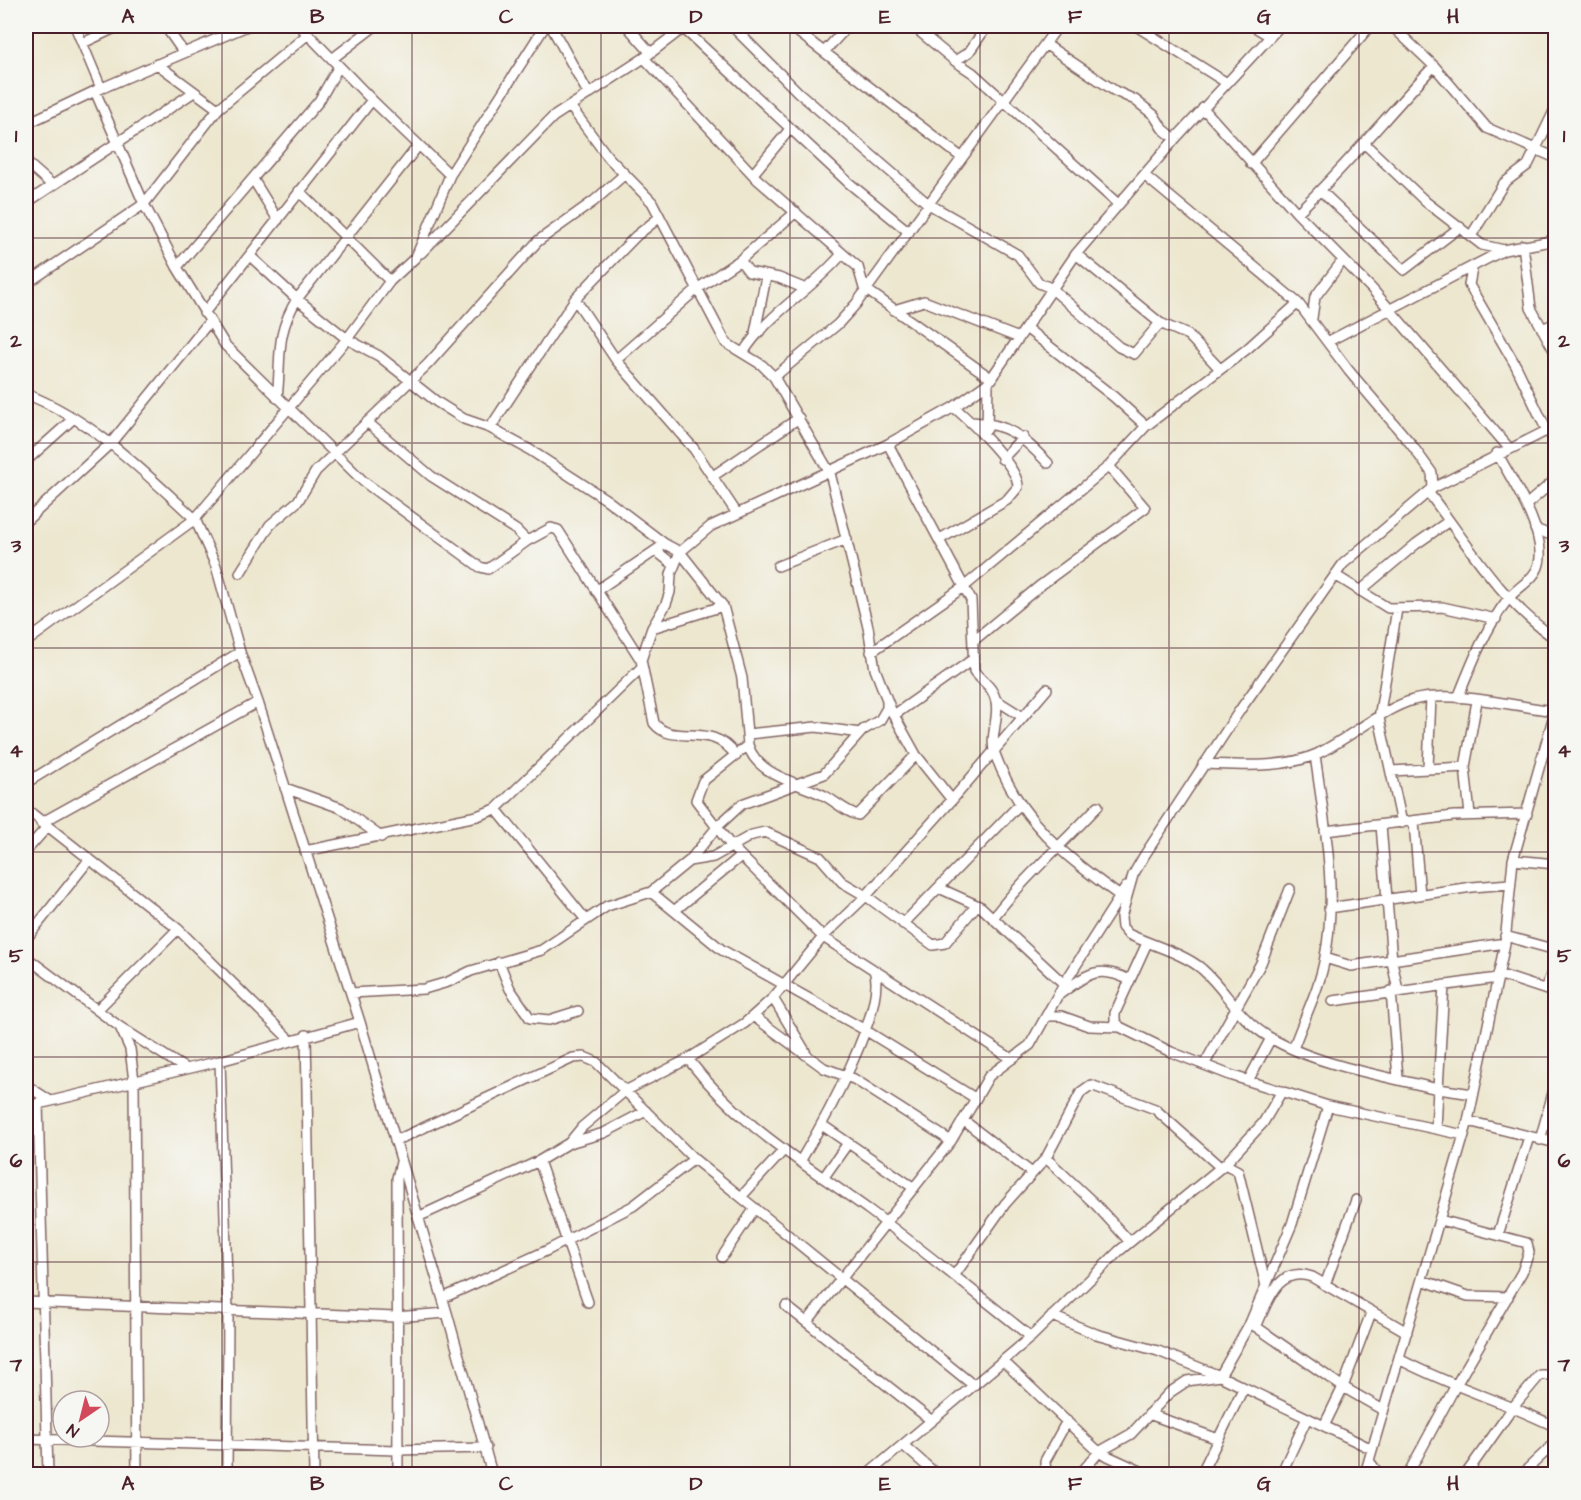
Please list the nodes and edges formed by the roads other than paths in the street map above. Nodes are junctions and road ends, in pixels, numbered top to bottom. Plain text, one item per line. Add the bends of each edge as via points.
1 (75, 26) edge
2 (119, 26) edge
3 (165, 26) edge
4 (247, 26) edge
5 (300, 26) edge
6 (375, 26) edge
7 (545, 26) edge
8 (551, 26) edge
9 (627, 26) edge
10 (732, 26) edge
11 (790, 26) edge
12 (848, 26) edge
13 (913, 26) edge
14 (987, 26) edge
15 (1058, 26) edge
16 (1136, 26) edge
17 (1253, 26) edge
18 (1280, 26) edge
19 (1370, 26) edge
20 (1392, 26) edge
21 (685, 27) edge
22 (307, 35) junction
23 (1270, 36) junction
24 (83, 43) junction
25 (1045, 44) junction
26 (824, 52) junction
27 (969, 52) junction
28 (184, 53) junction
29 (646, 55) junction
30 (955, 61) junction
31 (336, 63) junction
32 (158, 64) junction
33 (1434, 66) junction
34 (973, 73) junction
35 (1227, 83) junction
36 (98, 89) junction
37 (194, 92) junction
38 (588, 93) junction
39 (372, 100) junction
40 (1003, 100) junction
41 (570, 106) junction
42 (1556, 107) edge
43 (1203, 108) junction
44 (218, 109) junction
45 (26, 124) edge
46 (790, 129) junction
47 (1175, 139) junction
48 (117, 144) junction
49 (1365, 144) junction
50 (418, 146) junction
51 (1534, 149) junction
52 (961, 157) junction
53 (1556, 158) edge
54 (26, 162) edge
55 (1251, 164) junction
56 (625, 174) junction
57 (753, 174) junction
58 (450, 175) junction
59 (1144, 175) junction
60 (253, 178) junction
61 (51, 184) junction
62 (299, 191) junction
63 (1321, 191) junction
64 (26, 202) edge
65 (927, 202) junction
66 (144, 204) junction
67 (1118, 204) junction
68 (796, 212) junction
69 (1297, 213) junction
70 (660, 217) junction
71 (278, 220) junction
72 (1460, 227) junction
73 (909, 231) junction
74 (1471, 236) junction
75 (346, 237) junction
76 (1556, 240) edge
77 (1482, 245) junction
78 (1523, 245) junction
79 (1504, 250) junction
80 (842, 254) junction
81 (1076, 254) junction
82 (250, 256) junction
83 (416, 257) junction
84 (740, 260) junction
85 (1343, 260) junction
86 (177, 267) junction
87 (1475, 267) junction
88 (766, 277) junction
89 (390, 280) junction
90 (26, 284) edge
91 (1051, 288) junction
92 (697, 289) junction
93 (806, 289) junction
94 (867, 290) junction
95 (297, 299) junction
96 (574, 299) junction
97 (1298, 303) junction
98 (894, 310) junction
99 (1390, 311) junction
100 (206, 317) junction
101 (1312, 318) junction
102 (1160, 323) junction
103 (1556, 323) edge
104 (1026, 328) junction
105 (1542, 329) junction
106 (755, 333) junction
107 (1019, 338) junction
108 (347, 339) junction
109 (1329, 341) junction
110 (743, 353) junction
111 (1556, 354) edge
112 (616, 360) junction
113 (1220, 369) junction
114 (774, 377) junction
115 (990, 381) junction
116 (410, 382) junction
117 (26, 394) edge
118 (277, 398) junction
119 (954, 406) junction
120 (287, 407) junction
121 (74, 418) junction
122 (799, 418) junction
123 (367, 422) junction
124 (972, 422) junction
125 (987, 423) junction
126 (1146, 426) junction
127 (490, 428) junction
128 (1551, 428) edge
129 (1023, 437) junction
130 (1556, 440) edge
131 (988, 441) junction
132 (111, 443) junction
133 (888, 444) junction
134 (1509, 448) junction
135 (337, 453) junction
136 (1497, 453) junction
137 (1002, 459) junction
138 (26, 461) edge
139 (1048, 463) dead end
140 (1109, 466) junction
141 (830, 473) junction
142 (713, 476) junction
143 (1556, 479) edge
144 (1431, 490) junction
145 (1526, 505) junction
146 (736, 512) junction
147 (195, 519) junction
148 (26, 521) edge
149 (1449, 521) junction
150 (1535, 529) junction
151 (1556, 537) edge
152 (847, 539) junction
153 (940, 539) junction
154 (528, 541) junction
155 (665, 544) junction
156 (656, 551) junction
157 (680, 552) junction
158 (674, 565) junction
159 (778, 566) dead end
160 (240, 573) dead end
161 (1335, 575) junction
162 (965, 586) junction
163 (596, 591) junction
164 (1360, 591) junction
165 (1509, 598) junction
166 (723, 606) junction
167 (1397, 609) junction
168 (1496, 619) junction
169 (652, 628) junction
170 (1556, 639) edge
171 (973, 641) junction
172 (26, 642) edge
173 (240, 652) junction
174 (871, 652) junction
175 (972, 660) junction
176 (641, 664) junction
177 (1047, 689) dead end
178 (886, 698) junction
179 (1431, 698) junction
180 (1458, 698) junction
181 (996, 700) junction
182 (1477, 701) junction
183 (258, 702) junction
184 (1555, 710) edge
185 (894, 715) junction
186 (1023, 717) junction
187 (1379, 718) junction
188 (861, 733) junction
189 (748, 734) junction
190 (748, 746) junction
191 (994, 752) junction
192 (1315, 754) junction
193 (916, 755) junction
194 (736, 756) junction
195 (1203, 764) junction
196 (1465, 767) junction
197 (1428, 768) junction
198 (1391, 771) junction
199 (26, 783) edge
200 (797, 784) junction
201 (285, 788) junction
202 (952, 800) junction
203 (1020, 804) junction
204 (1098, 806) dead end
205 (26, 809) edge
206 (496, 809) junction
207 (1527, 814) junction
208 (1470, 815) junction
209 (1414, 822) junction
210 (1402, 823) junction
211 (44, 825) junction
212 (1381, 825) junction
213 (718, 826) junction
214 (1325, 831) junction
215 (381, 837) junction
216 (732, 847) junction
217 (1059, 849) junction
218 (26, 851) edge
219 (305, 851) junction
220 (741, 856) junction
221 (89, 860) junction
222 (1514, 860) junction
223 (689, 861) junction
224 (1556, 864) edge
225 (1133, 875) junction
226 (1510, 884) junction
227 (939, 888) junction
228 (1290, 889) dead end
229 (651, 892) junction
230 (1420, 895) junction
231 (866, 896) junction
232 (1120, 896) junction
233 (1386, 900) junction
234 (977, 905) junction
235 (1329, 908) junction
236 (674, 911) junction
237 (993, 918) junction
238 (586, 920) junction
239 (903, 924) junction
240 (178, 929) junction
241 (823, 937) junction
242 (26, 939) edge
243 (1505, 940) junction
244 (1147, 943) junction
245 (1556, 950) edge
246 (26, 957) edge
247 (1325, 958) junction
248 (1392, 961) junction
249 (499, 962) junction
250 (1556, 963) edge
251 (1344, 965) junction
252 (874, 970) junction
253 (1321, 972) junction
254 (1395, 975) junction
255 (1498, 976) junction
256 (1130, 980) junction
257 (783, 984) junction
258 (1444, 985) junction
259 (1545, 989) junction
260 (1061, 990) junction
261 (1388, 992) junction
262 (351, 993) junction
263 (1556, 993) edge
264 (772, 998) junction
265 (1333, 1001) dead end
266 (97, 1010) junction
267 (1235, 1010) junction
268 (578, 1011) dead end
269 (753, 1016) junction
270 (1047, 1016) junction
271 (1061, 1016) junction
272 (360, 1022) junction
273 (120, 1027) junction
274 (1120, 1027) junction
275 (865, 1030) junction
276 (306, 1035) junction
277 (1271, 1038) junction
278 (290, 1040) junction
279 (1293, 1049) junction
280 (808, 1056) junction
281 (688, 1059) junction
282 (1012, 1059) junction
283 (220, 1061) junction
284 (1204, 1065) junction
285 (186, 1069) junction
286 (846, 1076) junction
287 (1398, 1078) junction
288 (134, 1081) junction
289 (1248, 1081) junction
290 (1556, 1082) edge
291 (26, 1085) edge
292 (1438, 1089) junction
293 (625, 1091) junction
294 (1282, 1091) junction
295 (1473, 1094) junction
296 (975, 1098) junction
297 (49, 1100) junction
298 (38, 1103) junction
299 (1329, 1106) junction
300 (26, 1107) edge
301 (646, 1112) junction
302 (963, 1120) junction
303 (1468, 1121) junction
304 (822, 1125) junction
305 (1436, 1129) junction
306 (1464, 1135) junction
307 (1529, 1137) junction
308 (1540, 1140) junction
309 (395, 1141) junction
310 (951, 1141) junction
311 (569, 1143) junction
312 (848, 1143) junction
313 (1556, 1143) edge
314 (783, 1151) junction
315 (1046, 1158) junction
316 (1209, 1158) junction
317 (694, 1159) junction
318 (801, 1160) junction
319 (401, 1161) junction
320 (539, 1161) junction
321 (1222, 1165) junction
322 (1032, 1173) junction
323 (1210, 1174) junction
324 (824, 1178) junction
325 (914, 1188) junction
326 (741, 1197) junction
327 (1356, 1200) dead end
328 (755, 1208) junction
329 (418, 1217) junction
330 (1440, 1220) junction
331 (887, 1224) junction
332 (1498, 1236) junction
333 (567, 1240) junction
334 (1130, 1242) junction
335 (1259, 1256) junction
336 (722, 1257) dead end
337 (1276, 1261) junction
338 (954, 1276) junction
339 (841, 1278) junction
340 (1422, 1280) junction
341 (1325, 1285) junction
342 (1266, 1286) junction
343 (1508, 1297) junction
344 (443, 1298) junction
345 (26, 1302) edge
346 (44, 1302) junction
347 (588, 1302) dead end
348 (138, 1306) junction
349 (786, 1306) dead end
350 (228, 1311) junction
351 (447, 1313) junction
352 (1371, 1313) junction
353 (313, 1315) junction
354 (1052, 1316) junction
355 (395, 1317) junction
356 (807, 1322) junction
357 (1253, 1325) junction
358 (1407, 1332) junction
359 (1031, 1337) junction
360 (1399, 1359) junction
361 (1003, 1361) junction
362 (1556, 1375) edge
363 (1220, 1376) junction
364 (973, 1385) junction
365 (1456, 1385) junction
366 (1343, 1387) junction
367 (1243, 1389) junction
368 (1514, 1406) junction
369 (1383, 1410) junction
370 (1149, 1414) junction
371 (1307, 1418) junction
372 (932, 1421) junction
373 (1067, 1421) junction
374 (1324, 1426) junction
375 (1556, 1427) edge
376 (26, 1439) edge
377 (1218, 1439) junction
378 (48, 1440) junction
379 (1556, 1442) edge
380 (137, 1443) junction
381 (226, 1445) junction
382 (903, 1445) junction
383 (314, 1448) junction
384 (486, 1448) junction
385 (1372, 1449) junction
386 (397, 1450) junction
387 (1099, 1452) junction
388 (1369, 1461) junction
389 (490, 1471) edge
390 (48, 1474) edge
391 (137, 1474) edge
392 (227, 1474) edge
393 (314, 1474) edge
394 (398, 1474) edge
395 (868, 1474) edge
396 (936, 1474) edge
397 (1046, 1474) edge
398 (1080, 1474) edge
399 (1146, 1474) edge
400 (1202, 1474) edge
401 (1281, 1474) edge
402 (1365, 1474) edge
403 (1378, 1474) edge
404 (1408, 1474) edge
405 (1466, 1474) edge
406 (1522, 1474) edge

1 - 24 street
2 - 24 street
3 - 28 street
4 - 28 street
5 - 22 street
6 - 31 street
7 - 58 street
8 - 38 street
9 - 29 street
10 - 65 street via 798,92
11 - 26 street
12 - 26 street
13 - 30 street
14 - 27 street
15 - 25 street
16 - 35 street
17 - 23 street
18 - 23 street
19 - 55 street
20 - 33 street
21 - 29 street
21 - 46 street
22 - 31 street
22 - 44 street
23 - 35 street
24 - 36 street
25 - 40 street
25 - 47 street via 1135,100
26 - 52 street
27 - 30 street
27 - 34 street
28 - 32 street
29 - 38 street
29 - 57 street
30 - 34 street
31 - 39 street
31 - 60 street via 319,101
32 - 36 street
32 - 37 street
33 - 49 street via 1382,120
33 - 51 street via 1487,128
34 - 40 street
35 - 43 street
36 - 45 street
36 - 48 street
37 - 44 street
37 - 48 street
38 - 41 street
39 - 50 street
39 - 62 street
40 - 52 street
40 - 67 street
41 - 56 street
41 - 83 street via 538,131
42 - 51 street
43 - 47 street
43 - 55 street
44 - 66 street
46 - 57 street
46 - 73 street
47 - 59 street
48 - 61 street
48 - 66 street
49 - 63 street
49 - 72 street via 1414,192
50 - 58 street
50 - 75 street
51 - 53 street
51 - 74 street via 1524,170 1504,183
52 - 65 street
54 - 61 street
55 - 69 street
56 - 70 street via 652,202
56 - 116 street via 594,201 548,231
57 - 68 street
58 - 83 street
59 - 67 street
59 - 97 street
60 - 71 street
60 - 86 street
61 - 64 street
62 - 71 street
62 - 75 street
63 - 69 street
63 - 72 street via 1404,270
65 - 73 street
65 - 91 street via 1018,255 1039,283
66 - 86 street
66 - 90 street
67 - 81 street
68 - 80 street
68 - 84 street
69 - 85 street
70 - 92 street
70 - 96 street
71 - 82 street
72 - 74 street
73 - 94 street
74 - 77 street
75 - 89 street
75 - 95 street
76 - 78 street
77 - 79 street
77 - 87 street
78 - 79 street
78 - 105 street via 1529,299
79 - 87 street
80 - 93 street via 827,273
80 - 94 street via 858,267
81 - 91 street
81 - 102 street
82 - 95 street
82 - 100 street
83 - 89 street
84 - 88 street via 749,272
84 - 92 street
85 - 99 street
85 - 101 street via 1315,297
86 - 100 street
87 - 99 street
87 - 128 street via 1469,285
88 - 93 street
88 - 106 street
89 - 108 street
91 - 102 street via 1131,354
91 - 104 street
92 - 110 street via 726,343
92 - 112 street
93 - 106 street
94 - 98 street
94 - 114 street via 838,324
95 - 108 street
95 - 118 street via 285,318 279,344
96 - 112 street
96 - 127 street
97 - 101 street
97 - 113 street
98 - 107 street via 924,301
98 - 115 street
99 - 109 street
99 - 134 street
100 - 118 street via 225,345
100 - 132 street
101 - 109 street
102 - 113 street via 1188,335
103 - 105 street
104 - 107 street
104 - 126 street
105 - 111 street
106 - 110 street
107 - 115 street
108 - 116 street via 379,356
108 - 120 street
109 - 144 street via 1432,473
110 - 114 street
112 - 142 street via 694,448
113 - 126 street
114 - 122 street
115 - 119 street
115 - 125 street
116 - 123 street
116 - 127 street via 464,419
117 - 121 street
118 - 120 street
119 - 124 street
119 - 133 street
120 - 135 street
120 - 147 street
121 - 132 street
121 - 138 street
122 - 141 street
122 - 142 street
123 - 135 street
123 - 154 street via 432,476
124 - 125 street
124 - 131 street
125 - 129 street
125 - 131 street
126 - 140 street
127 - 155 street via 607,500
128 - 130 street
128 - 134 street
129 - 137 street
129 - 139 street
131 - 137 street
132 - 147 street
132 - 148 street
133 - 141 street
133 - 153 street
134 - 136 street
135 - 154 street via 378,494 480,567 488,569
135 - 160 street via 316,471 298,501 270,525
136 - 144 street
136 - 145 street
137 - 153 street via 1018,481 1014,493
140 - 162 street
140 - 171 street via 1145,508
141 - 146 street
141 - 152 street
142 - 146 street
143 - 145 street
144 - 149 street
144 - 161 street via 1356,551
145 - 150 street
146 - 157 street via 711,526
147 - 172 street
147 - 173 street via 216,566
149 - 164 street
149 - 165 street
150 - 151 street
150 - 165 street via 1539,564
152 - 159 street
152 - 174 street
153 - 162 street
154 - 163 street via 551,528 558,530
155 - 156 street
155 - 157 street
156 - 158 street
156 - 163 street
157 - 158 street
157 - 166 street
158 - 169 street via 670,592
161 - 164 street
161 - 195 street
162 - 171 street via 973,613
162 - 174 street
163 - 176 street
164 - 167 street via 1388,608
165 - 168 street
165 - 170 street
166 - 169 street
166 - 189 street via 742,678
167 - 168 street via 1442,607
167 - 187 street
168 - 180 street
169 - 176 street
171 - 175 street
173 - 183 street
173 - 199 street
174 - 178 street
175 - 181 street via 974,671
175 - 185 street
176 - 194 street via 658,728 669,733 711,736 729,745
176 - 206 street
177 - 186 street
178 - 185 street
178 - 188 street via 887,708 880,720
179 - 180 street
179 - 187 street via 1411,701
179 - 197 street
180 - 182 street
181 - 186 street
181 - 191 street
182 - 184 street
182 - 196 street
183 - 201 street
183 - 211 street
184 - 207 street
185 - 193 street
186 - 191 street
187 - 192 street
187 - 198 street
188 - 189 street via 816,727
188 - 200 street via 824,774
189 - 190 street
190 - 194 street
190 - 200 street via 758,762
191 - 202 street
191 - 203 street
192 - 195 street via 1254,764
192 - 214 street
193 - 200 street via 858,815
193 - 202 street
194 - 213 street via 713,771 696,794 696,800
195 - 225 street
196 - 197 street
196 - 208 street
197 - 198 street
198 - 210 street
200 - 213 street via 750,800
201 - 215 street via 341,808
201 - 219 street
202 - 231 street
203 - 217 street via 1032,823
203 - 227 street
204 - 217 street
205 - 211 street
206 - 215 street
206 - 238 street
207 - 208 street
207 - 222 street
208 - 209 street
209 - 210 street
209 - 230 street
210 - 212 street
211 - 218 street
211 - 221 street
212 - 214 street
212 - 233 street
213 - 216 street
213 - 223 street
214 - 235 street
215 - 219 street
216 - 220 street
216 - 223 street via 713,857
216 - 231 street via 765,832 820,857 842,882
217 - 232 street
217 - 237 street via 1016,888
219 - 262 street
220 - 236 street
220 - 241 street
221 - 240 street
221 - 242 street
222 - 224 street
222 - 226 street
223 - 229 street
225 - 232 street
225 - 244 street via 1121,917 1122,927
226 - 230 street
226 - 243 street
227 - 234 street
227 - 239 street
228 - 267 street via 1261,963
229 - 236 street
229 - 238 street via 622,899
230 - 233 street
231 - 239 street
231 - 241 street
232 - 260 street
233 - 235 street
233 - 248 street
234 - 237 street
234 - 239 street via 939,945 933,945
235 - 247 street
236 - 257 street via 722,950
237 - 260 street
238 - 249 street via 542,950
240 - 266 street
240 - 278 street
241 - 252 street
241 - 257 street
243 - 245 street
243 - 248 street
243 - 255 street
244 - 256 street
244 - 267 street via 1202,970
246 - 266 street
247 - 251 street
247 - 253 street
248 - 251 street
248 - 254 street
249 - 262 street via 424,988
249 - 268 street via 510,989 530,1018 549,1020
250 - 259 street
251 - 253 street
252 - 275 street via 877,986
252 - 282 street
253 - 279 street
254 - 261 street
254 - 261 street
255 - 258 street
255 - 259 street
255 - 295 street
256 - 260 street via 1100,971
256 - 274 street via 1115,1013
257 - 264 street
257 - 275 street
258 - 261 street
258 - 292 street
259 - 263 street
260 - 270 street
260 - 271 street
261 - 265 street
261 - 287 street
262 - 272 street
264 - 269 street
264 - 280 street
266 - 273 street
267 - 277 street
267 - 284 street
269 - 280 street
269 - 281 street
270 - 271 street
270 - 282 street via 1030,1044
271 - 274 street via 1089,1026
272 - 276 street
272 - 309 street
273 - 285 street
273 - 288 street via 130,1048
274 - 284 street
275 - 286 street
275 - 296 street
276 - 278 street
276 - 353 street
277 - 279 street
277 - 289 street
278 - 283 street
279 - 287 street
280 - 286 street via 824,1068
281 - 293 street
281 - 314 street via 729,1107
282 - 296 street via 989,1076
283 - 285 street
283 - 350 street
284 - 289 street
285 - 288 street
286 - 304 street
286 - 310 street
287 - 292 street
288 - 297 street
288 - 348 street
289 - 294 street
290 - 308 street
291 - 297 street
292 - 295 street
292 - 305 street
293 - 301 street
293 - 309 street via 596,1062 573,1058
293 - 311 street
294 - 299 street
294 - 321 street via 1263,1123
295 - 303 street
296 - 302 street
297 - 298 street
298 - 300 street
298 - 346 street
299 - 305 street
299 - 337 street via 1292,1224
301 - 311 street via 604,1133
301 - 317 street
302 - 310 street
302 - 322 street
303 - 306 street
303 - 307 street
304 - 312 street
304 - 318 street
305 - 306 street
306 - 330 street
307 - 308 street
307 - 332 street
308 - 313 street
309 - 319 street
310 - 325 street
311 - 320 street
312 - 324 street
312 - 325 street
314 - 318 street
314 - 326 street
315 - 316 street via 1081,1092 1096,1085 1155,1109
315 - 322 street
315 - 334 street
316 - 321 street
316 - 323 street
317 - 326 street
317 - 333 street via 633,1206
318 - 324 street
319 - 329 street
319 - 355 street via 397,1178
320 - 329 street
320 - 333 street
321 - 323 street
321 - 335 street via 1238,1171
322 - 338 street
323 - 334 street
324 - 331 street
325 - 331 street
326 - 328 street
327 - 341 street
328 - 336 street
328 - 339 street
329 - 344 street
330 - 332 street
330 - 340 street
331 - 338 street
331 - 339 street
332 - 343 street via 1527,1243 1529,1247 1522,1272
333 - 344 street
333 - 347 street
334 - 354 street
335 - 337 street
335 - 342 street
337 - 342 street
338 - 359 street
339 - 356 street
339 - 364 street
340 - 343 street via 1468,1296
340 - 358 street
341 - 352 street
341 - 357 street via 1300,1273 1287,1275
342 - 357 street
343 - 365 street
344 - 351 street
345 - 346 street
346 - 348 street
346 - 378 street
348 - 350 street
348 - 380 street
349 - 356 street
350 - 353 street
350 - 381 street
351 - 355 street
351 - 384 street
352 - 358 street
352 - 366 street
353 - 355 street
353 - 383 street
354 - 359 street
354 - 363 street
355 - 386 street
356 - 372 street
357 - 363 street
357 - 366 street
358 - 360 street
359 - 361 street
360 - 365 street
360 - 369 street
361 - 364 street
361 - 373 street
362 - 368 street via 1540,1374
363 - 367 street
363 - 370 street via 1187,1381
364 - 372 street
365 - 368 street
365 - 404 street
366 - 369 street
366 - 374 street
367 - 371 street
367 - 377 street
368 - 375 street
368 - 405 street
369 - 385 street
370 - 377 street
370 - 387 street via 1131,1434
371 - 374 street
371 - 401 street
372 - 382 street
373 - 387 street
373 - 397 street via 1045,1461
374 - 385 street
376 - 378 street
377 - 400 street
378 - 380 street
378 - 390 street
379 - 406 street
380 - 381 street
380 - 391 street
381 - 383 street
381 - 392 street
382 - 395 street
382 - 396 street
383 - 386 street
383 - 393 street
384 - 386 street
384 - 389 street
385 - 388 street
386 - 394 street
387 - 398 street
387 - 399 street
388 - 402 street
388 - 403 street

